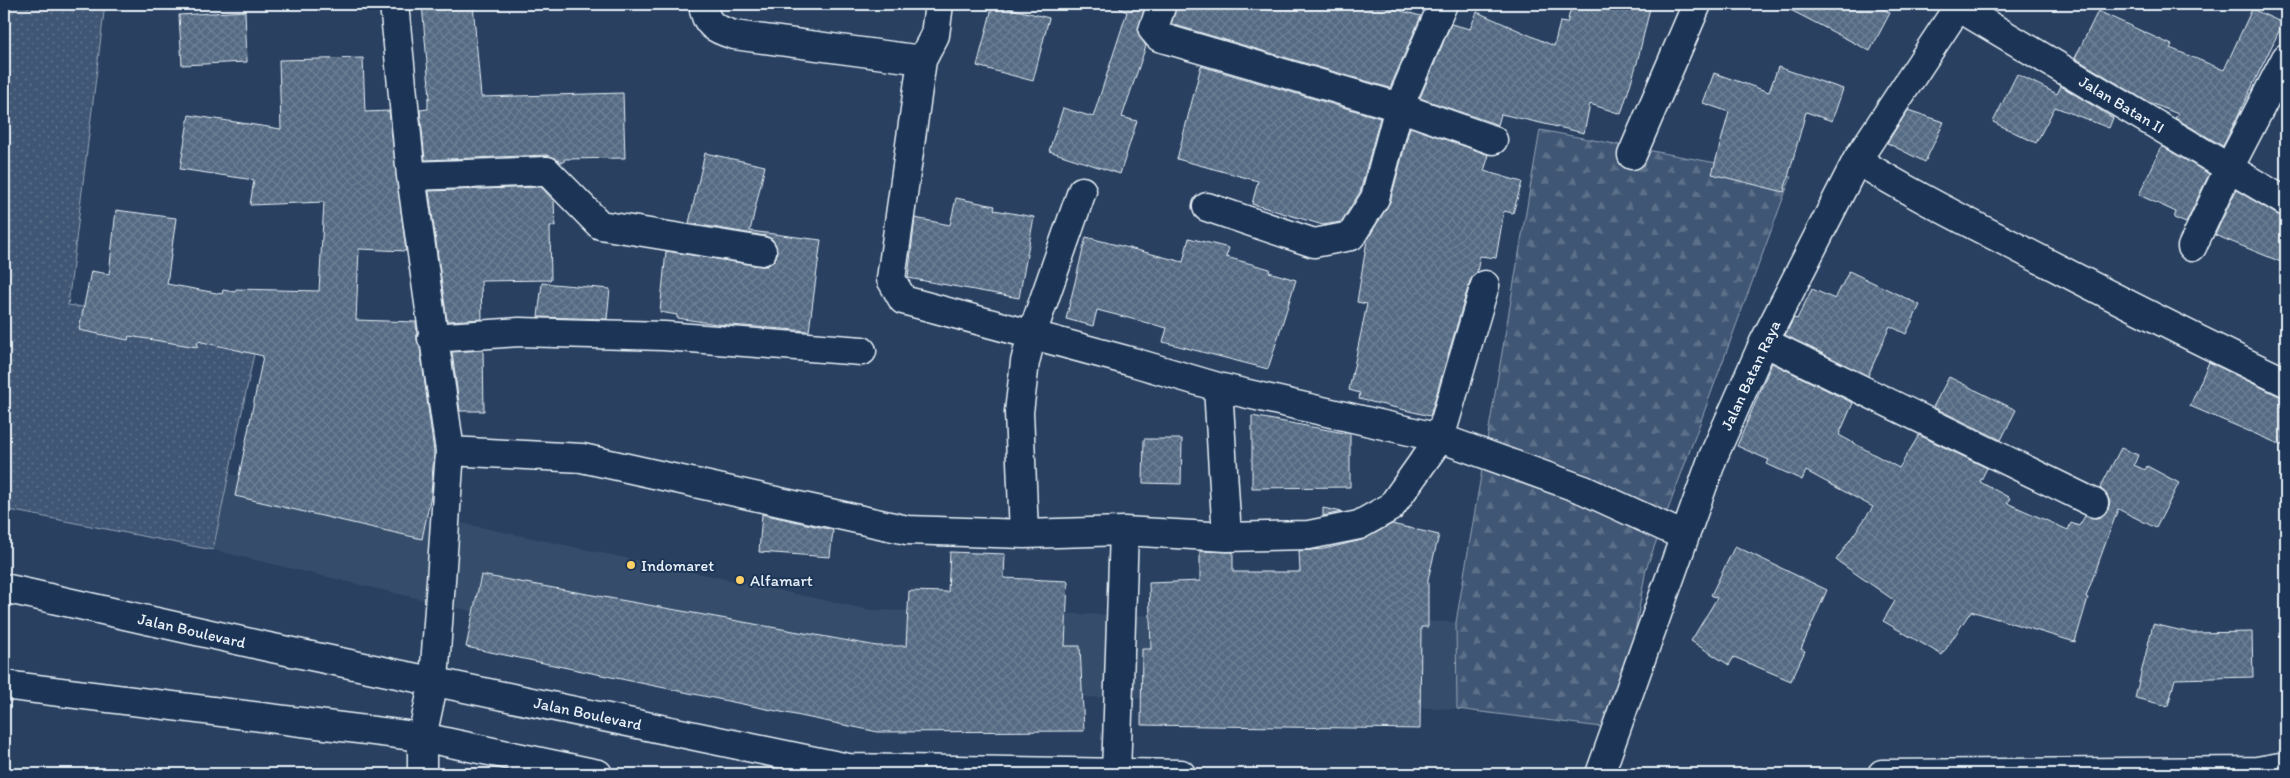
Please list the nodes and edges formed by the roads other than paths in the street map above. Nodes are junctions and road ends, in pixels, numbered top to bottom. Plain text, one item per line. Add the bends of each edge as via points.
1 (394, 4) edge
2 (703, 4) edge
3 (939, 4) edge
4 (1162, 4) edge
5 (1443, 4) edge
6 (1697, 4) edge
7 (1957, 5) edge
8 (2286, 58) edge
9 (922, 60) junction
10 (1399, 107) junction
11 (1493, 140) dead end
12 (1632, 155) dead end
13 (1857, 160) junction
14 (2229, 168) junction
15 (411, 176) junction
16 (1082, 191) dead end
17 (2286, 202) edge
18 (1207, 207) dead end
19 (2192, 247) dead end
20 (762, 250) dead end
21 (1485, 285) dead end
22 (1032, 334) junction
23 (432, 338) junction
24 (1764, 342) junction
25 (862, 350) dead end
26 (2286, 382) edge
27 (1218, 387) junction
28 (1440, 438) junction
29 (450, 451) junction
30 (2094, 503) dead end
31 (1124, 531) junction
32 (1024, 534) junction
33 (1684, 536) junction
34 (1227, 537) junction
35 (4, 588) edge
36 (434, 680) junction
37 (4, 685) edge
38 (422, 737) junction
39 (2286, 766) edge
40 (422, 774) edge
41 (598, 774) edge
42 (1116, 774) edge
43 (1181, 774) edge
44 (1600, 774) edge
45 (1882, 774) edge

1 - 15 street
2 - 9 street via 704,15 715,30 734,35
3 - 9 street via 935,34
4 - 10 street via 1153,30 1159,37
5 - 10 street
6 - 12 street
7 - 13 street, Jalan Batan Raya
7 - 14 street, Jalan Batan II
8 - 14 street
9 - 22 street via 891,280 903,300
10 - 11 street
10 - 18 street via 1375,198 1351,236 1314,243
13 - 24 street, Jalan Batan Raya
13 - 26 street via 1897,185 2080,280
14 - 17 street, Jalan Batan II
14 - 19 street
15 - 20 street via 547,171 600,226
15 - 23 street
16 - 22 street
21 - 28 street
22 - 27 street
22 - 32 street via 1019,412
23 - 25 street via 520,332 616,334
23 - 29 street
24 - 30 street
24 - 33 street, Jalan Batan Raya via 1713,457
27 - 28 street
27 - 34 street
28 - 33 street via 1584,490
28 - 34 street via 1391,507 1359,524 1309,535
29 - 32 street via 582,458 906,530
29 - 36 street
31 - 32 street
31 - 34 street
31 - 42 street
33 - 44 street, Jalan Batan Raya
35 - 36 street, Jalan Boulevard
36 - 38 street
36 - 42 street, Jalan Boulevard via 848,768
37 - 38 street
38 - 40 street
38 - 41 street
39 - 45 street via 2257,771
42 - 43 street, Jalan Boulevard

